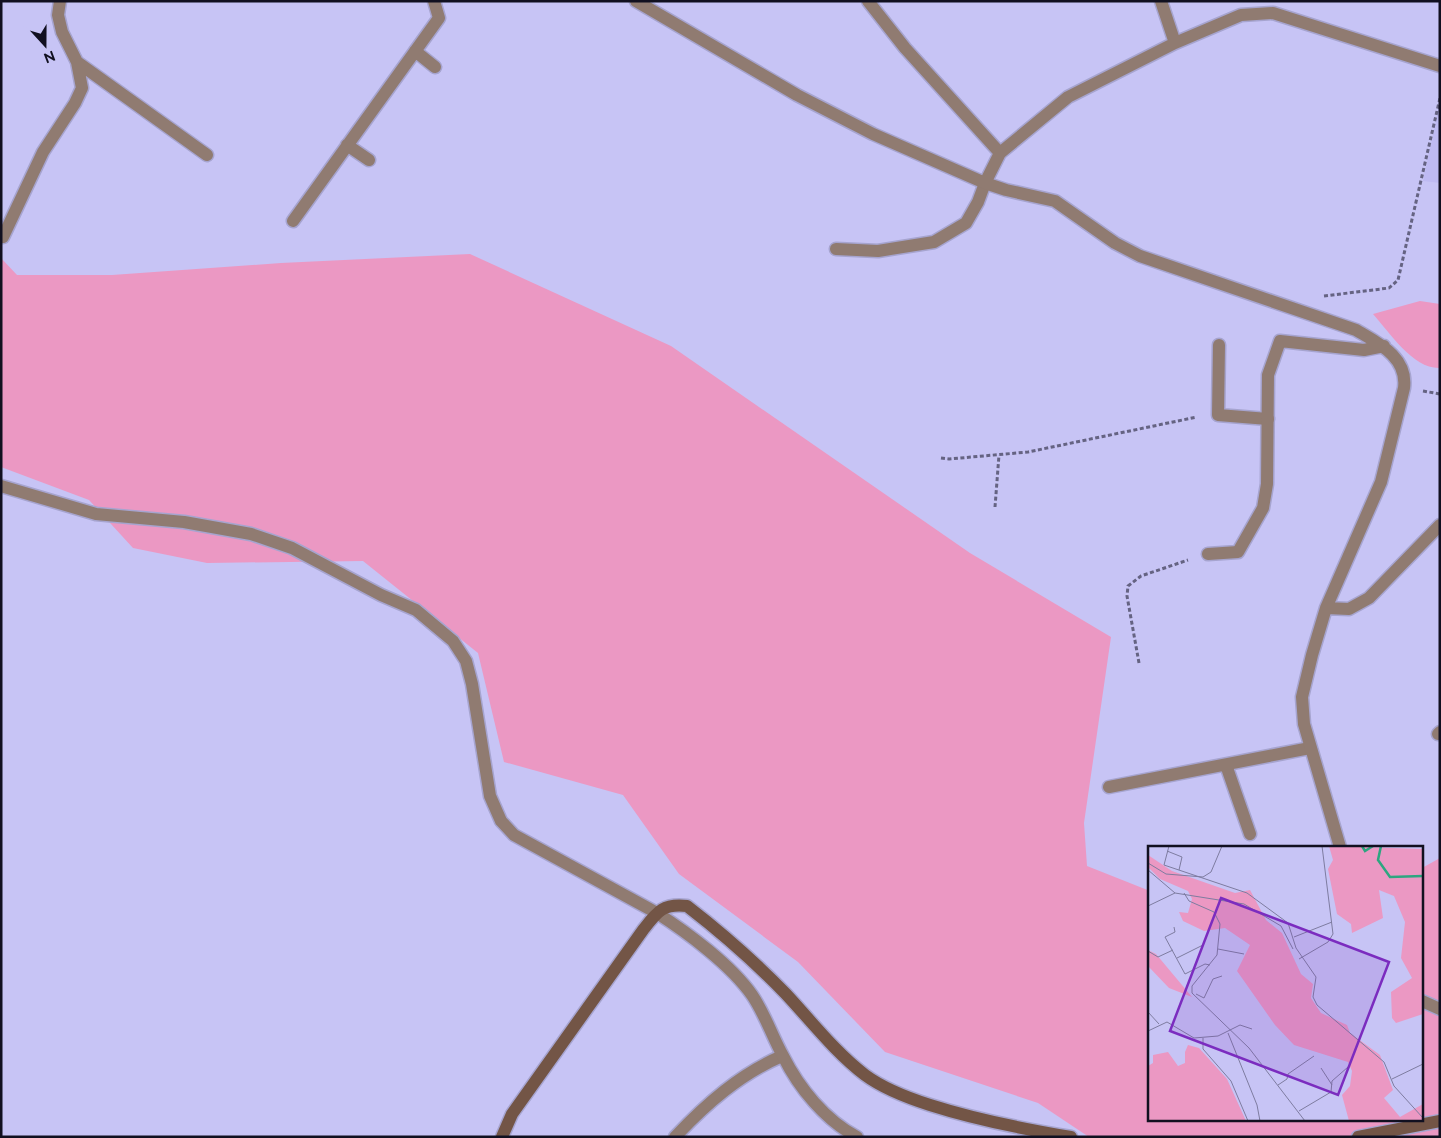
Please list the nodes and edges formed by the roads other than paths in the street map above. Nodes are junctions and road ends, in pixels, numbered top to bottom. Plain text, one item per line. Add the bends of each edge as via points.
1 (60, 1) edge
2 (434, 1) edge
3 (636, 1) edge
4 (868, 1) edge
5 (1161, 1) edge
6 (1175, 42) junction
7 (415, 51) junction
8 (77, 62) junction
9 (1440, 66) edge
10 (435, 67) dead end
11 (347, 145) junction
12 (1000, 153) junction
13 (207, 155) dead end
14 (369, 160) dead end
15 (985, 183) junction
16 (293, 221) dead end
17 (3, 237) dead end
18 (836, 249) dead end
19 (1219, 344) dead end
20 (1384, 346) junction
21 (1268, 419) junction
22 (1, 486) edge
23 (1440, 525) edge
24 (1208, 554) road end
25 (1326, 608) junction
26 (1310, 748) junction
27 (1226, 765) junction
28 (1109, 787) dead end
29 (1250, 834) dead end
30 (1340, 846) edge
31 (657, 913) junction
32 (1424, 1002) edge
33 (1440, 1009) edge
34 (782, 1056) junction
35 (1440, 1121) edge
36 (502, 1137) edge
37 (675, 1137) edge
38 (857, 1137) edge
39 (1071, 1137) edge
40 (1358, 1137) edge

1 - 8 street via 58,15 62,32
2 - 7 street via 439,18
3 - 15 street via 873,134
4 - 12 street via 905,48
5 - 6 street
6 - 9 street via 1241,14 1273,13
6 - 12 street via 1068,97
7 - 10 street
7 - 11 street
8 - 13 street
8 - 17 street via 82,88 76,103 44,152
11 - 14 street
11 - 16 street
12 - 15 street
15 - 18 street via 966,223 934,242 878,251
15 - 20 street via 1055,201 1115,243 1140,256 1356,330
19 - 21 street via 1218,414
20 - 21 street via 1364,350 1280,340 1268,375
20 - 25 street via 1398,359 1405,380 1403,397 1381,482
21 - 24 street via 1267,484 1263,508 1238,552
22 - 31 street via 96,514 184,522 251,534 292,548 416,610 453,641 466,661 490,796 500,821 514,835
23 - 25 street via 1369,598 1349,609
25 - 26 street via 1302,697
26 - 27 street
26 - 30 street
27 - 28 street
27 - 29 street
31 - 34 street via 678,926 737,976 766,1019
31 - 36 street via 512,1114
31 - 39 street via 673,904 687,906 753,961 836,1051 885,1087 956,1113 1006,1126
32 - 33 street
34 - 37 street via 726,1088
34 - 38 street via 821,1110
35 - 40 street

